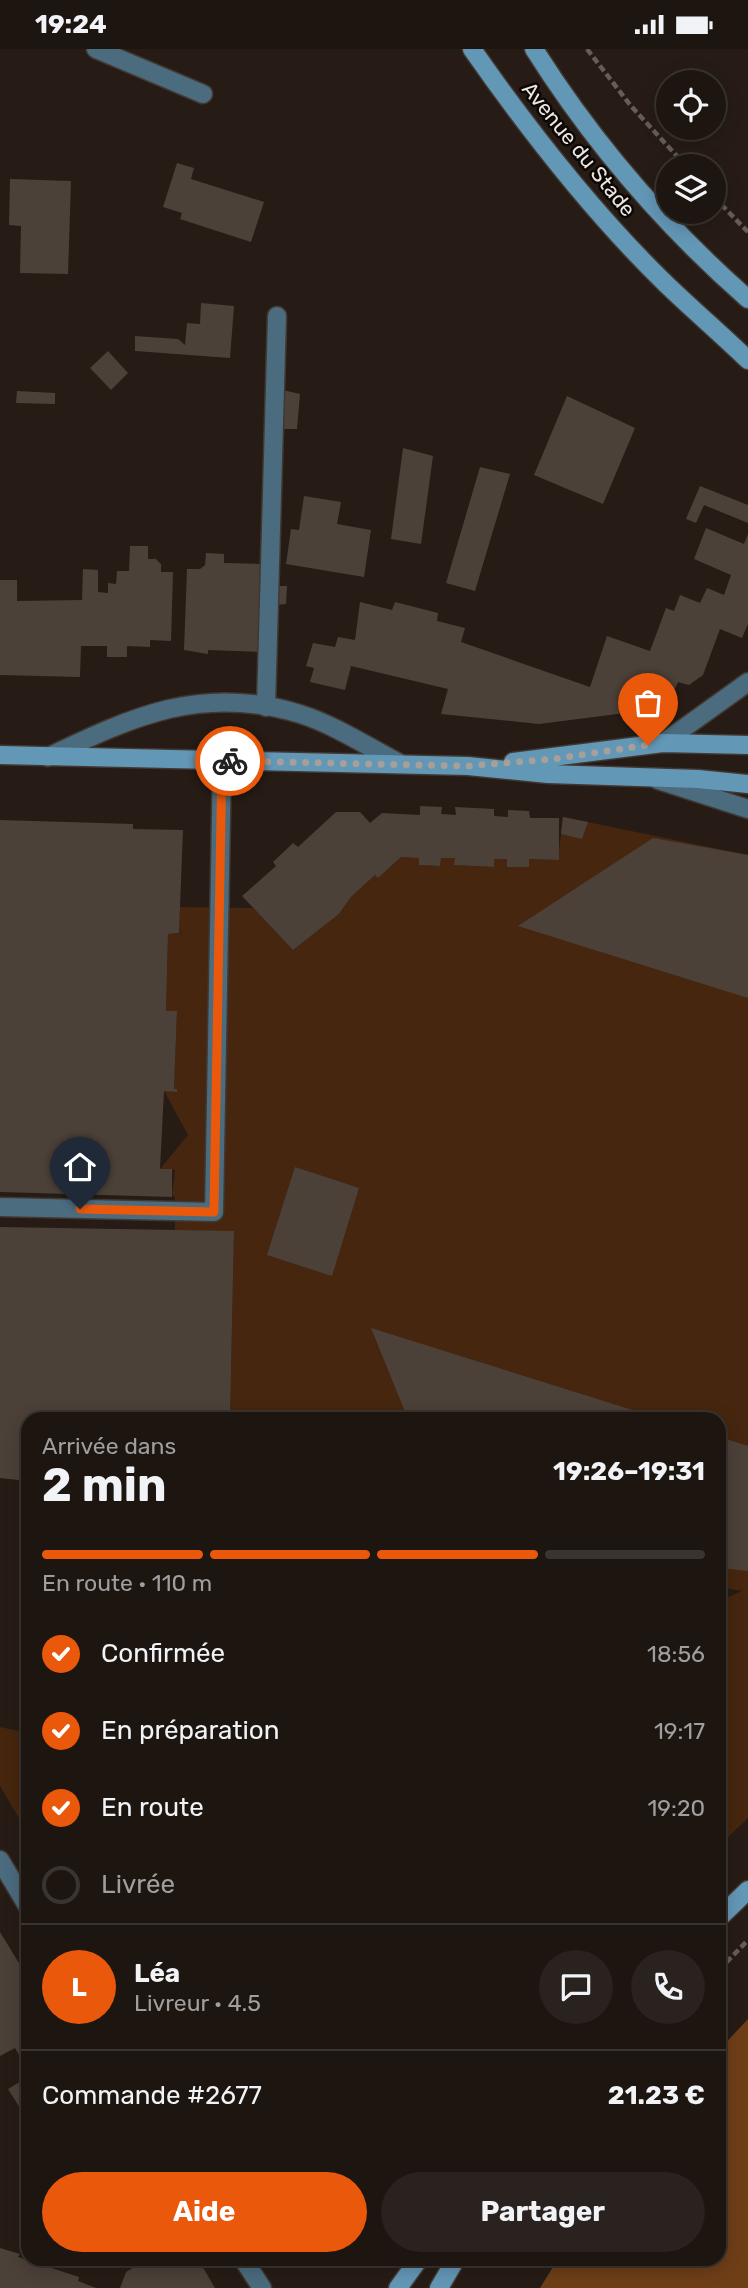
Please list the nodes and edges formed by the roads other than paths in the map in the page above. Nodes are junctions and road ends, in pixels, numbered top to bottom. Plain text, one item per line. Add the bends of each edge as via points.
1 (96, 49) edge
2 (472, 49) edge
3 (534, 49) edge
4 (203, 94) dead end
5 (748, 299) edge
6 (277, 316) dead end
7 (748, 360) edge
8 (748, 683) edge
9 (266, 707) junction
10 (663, 743) junction
11 (748, 745) edge
12 (0, 755) edge
13 (48, 757) junction
14 (222, 761) junction
15 (401, 764) junction
16 (468, 766) junction
17 (648, 777) junction
18 (748, 784) edge
19 (748, 809) edge
20 (0, 1207) edge
21 (0, 1860) edge
22 (748, 1890) edge
23 (21, 1895) edge
24 (726, 1912) edge
25 (240, 2266) edge
26 (248, 2266) edge
27 (414, 2266) edge
28 (452, 2266) edge
29 (249, 2288) edge
30 (262, 2288) edge
31 (390, 2288) edge
32 (398, 2288) edge
33 (439, 2288) edge

1 - 4 street
2 - 7 street, Avenue du Stade via 545,149 600,213
3 - 5 street, Avenue du Stade via 633,182 688,243
6 - 9 street
8 - 10 street
9 - 13 street via 228,703 164,708
9 - 15 street via 301,715
10 - 11 street
10 - 16 street
12 - 13 street
13 - 14 street
14 - 15 street
14 - 20 street via 214,1212
15 - 16 street
16 - 17 street
17 - 18 street
17 - 19 street
21 - 23 street
22 - 24 street
25 - 29 street
26 - 30 street
27 - 31 street
27 - 32 street
28 - 33 street

